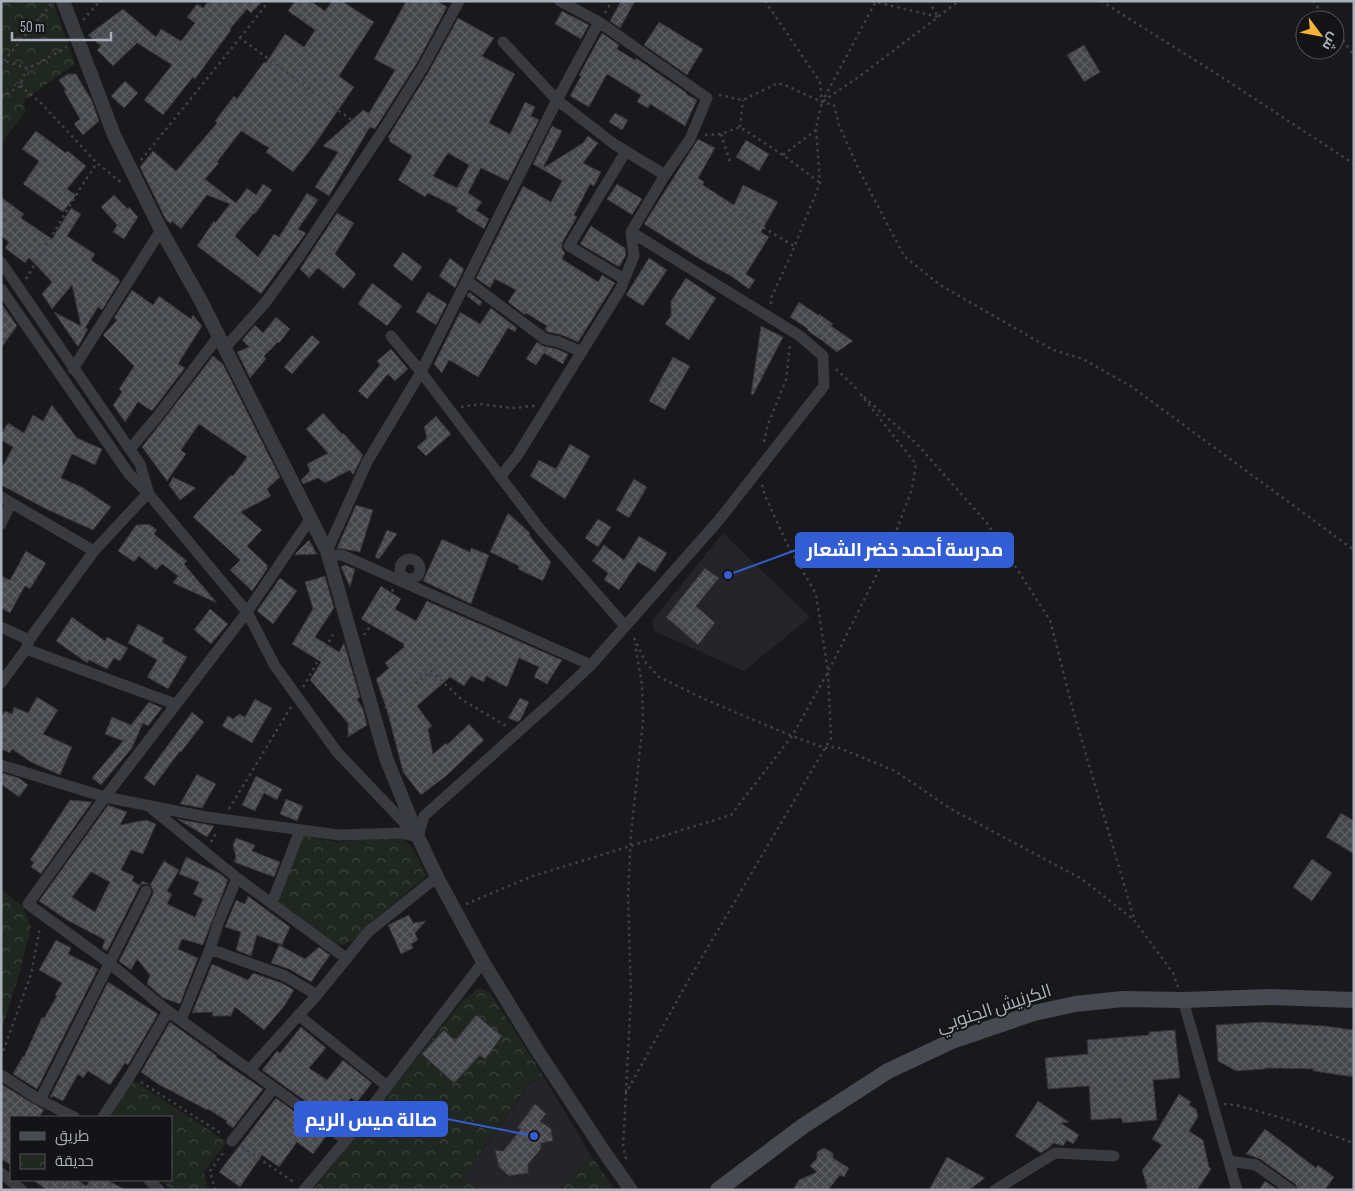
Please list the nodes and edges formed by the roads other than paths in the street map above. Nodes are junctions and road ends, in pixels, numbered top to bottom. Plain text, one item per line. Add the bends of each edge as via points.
1 (63, 1) edge
2 (459, 1) edge
3 (560, 1) edge
4 (599, 22) junction
5 (503, 42) dead end
6 (557, 100) junction
7 (626, 152) junction
8 (665, 174) junction
9 (161, 230) junction
10 (631, 232) junction
11 (1, 262) edge
12 (624, 279) junction
13 (467, 281) junction
14 (1, 289) edge
15 (391, 336) dead end
16 (221, 343) junction
17 (582, 352) junction
18 (74, 369) junction
19 (421, 372) junction
20 (130, 449) junction
21 (500, 477) junction
22 (148, 493) junction
23 (6, 500) edge
24 (311, 518) junction
25 (1, 524) edge
26 (94, 551) junction
27 (327, 553) junction
28 (246, 612) junction
29 (626, 626) junction
30 (1, 627) edge
31 (28, 644) junction
32 (591, 665) junction
33 (1, 683) edge
34 (175, 704) junction
35 (1, 765) edge
36 (106, 797) junction
37 (148, 805) junction
38 (300, 830) junction
39 (418, 837) junction
40 (437, 877) junction
41 (237, 878) junction
42 (146, 891) dead end
43 (272, 904) junction
44 (210, 949) junction
45 (346, 958) junction
46 (483, 962) junction
47 (109, 963) junction
48 (316, 995) junction
49 (1183, 1000) junction
50 (1354, 1000) edge
51 (168, 1011) junction
52 (298, 1015) junction
53 (181, 1020) junction
54 (249, 1070) junction
55 (1, 1075) edge
56 (387, 1086) junction
57 (274, 1088) junction
58 (40, 1100) junction
59 (72, 1116) edge
60 (104, 1116) edge
61 (232, 1140) road end
62 (346, 1140) junction
63 (1114, 1156) dead end
64 (1229, 1161) junction
65 (11, 1181) edge
66 (150, 1181) edge
67 (304, 1189) edge
68 (22, 1190) edge
69 (159, 1190) edge
70 (631, 1190) edge
71 (718, 1190) edge
72 (995, 1190) edge
73 (1237, 1190) edge
74 (1290, 1190) edge

1 - 9 street via 114,134
2 - 16 street via 377,139 265,303
3 - 4 street
4 - 6 street
4 - 8 street via 707,98 692,135
5 - 6 street
6 - 7 street
6 - 13 street
7 - 8 street
7 - 12 street via 569,246
8 - 10 street
9 - 16 street
9 - 18 street
10 - 12 street via 634,256
10 - 29 street via 800,336 823,356 824,386 719,520
11 - 18 street
12 - 17 street
13 - 17 street via 546,339
13 - 19 street
14 - 22 street via 129,474
15 - 19 street
16 - 20 street
16 - 24 street
17 - 21 street via 517,456
18 - 20 street
19 - 21 street
19 - 27 street via 367,462
20 - 22 street via 140,464
21 - 29 street via 540,529
22 - 26 street
22 - 28 street
23 - 25 street
23 - 26 street
24 - 27 street
24 - 28 street
26 - 31 street
27 - 32 street via 342,555 402,579
27 - 39 street via 386,758
28 - 34 street
28 - 39 street via 275,666 336,752
29 - 32 street
30 - 31 street
31 - 33 street
31 - 34 street
32 - 39 street via 424,816
34 - 36 street
35 - 36 street
36 - 37 street
36 - 47 street via 28,904
37 - 38 street
37 - 41 street
38 - 39 street via 339,835 401,833
38 - 43 street
39 - 40 street
40 - 45 street via 368,932
40 - 46 street
41 - 43 street
41 - 44 street
42 - 47 street
43 - 45 street
44 - 48 street via 285,976
44 - 53 street
45 - 48 street
46 - 56 street
46 - 70 street via 542,1058
47 - 51 street
47 - 58 street
48 - 52 street
49 - 50 main road, الكرنيش الجنوبي via 1271,997
49 - 64 street
49 - 71 main road, الكرنيش الجنوبي via 1123,999 1075,1004 1034,1013 952,1040 888,1071 803,1126
51 - 53 street
51 - 60 street
52 - 54 street
52 - 56 street
53 - 54 street
54 - 57 street
55 - 58 street
56 - 62 street
57 - 61 street
57 - 62 street
58 - 59 street
62 - 67 street
63 - 72 street via 1055,1153
64 - 73 street
64 - 74 street via 1256,1165
65 - 68 street
66 - 69 street

